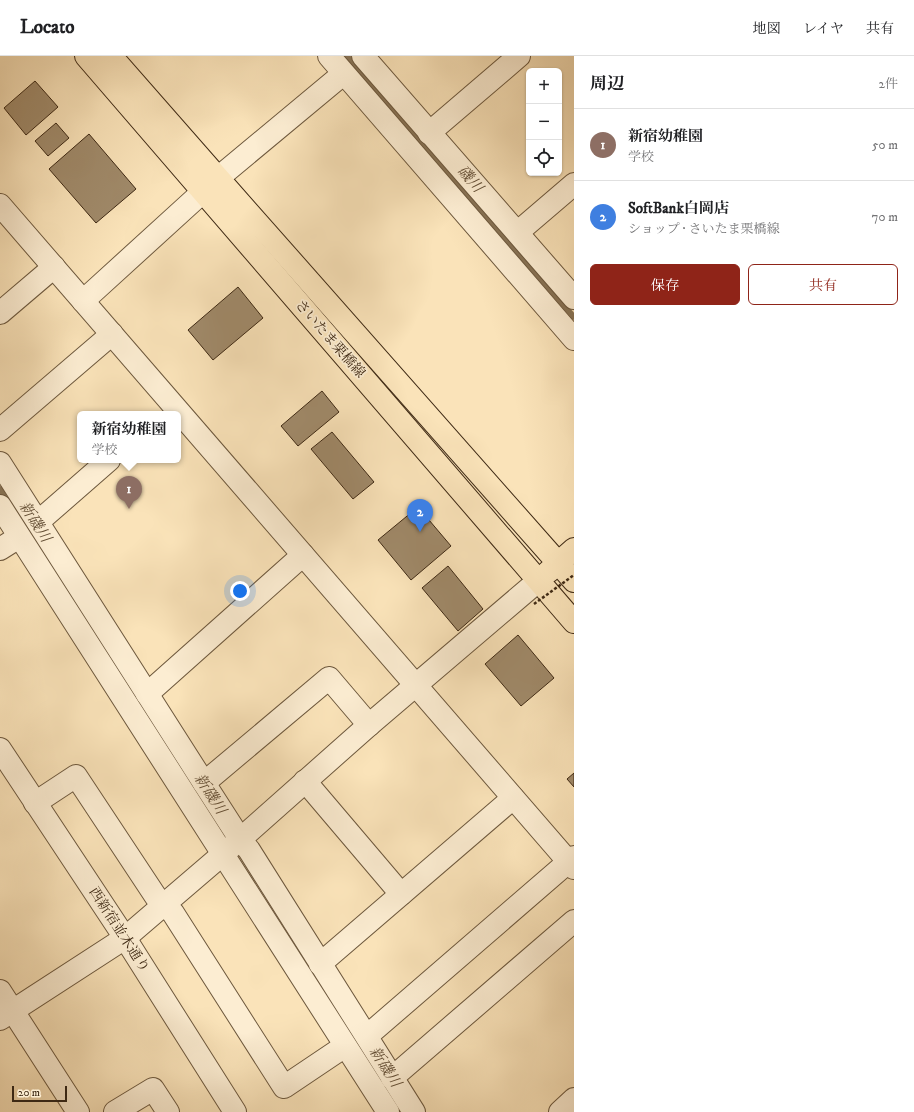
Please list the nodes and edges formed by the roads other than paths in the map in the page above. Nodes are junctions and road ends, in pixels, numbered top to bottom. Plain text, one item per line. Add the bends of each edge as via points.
1 (86, 56) edge
2 (111, 56) edge
3 (329, 56) edge
4 (363, 56) edge
5 (519, 56) edge
6 (344, 74) junction
7 (429, 133) junction
8 (574, 184) edge
9 (210, 185) junction
10 (0, 205) edge
11 (518, 232) junction
12 (54, 267) junction
13 (574, 298) edge
14 (83, 301) junction
15 (0, 313) edge
16 (112, 334) junction
17 (574, 339) edge
18 (167, 409) edge
19 (181, 424) edge
20 (0, 430) edge
21 (0, 463) edge
22 (106, 463) edge
23 (0, 506) edge
24 (38, 522) junction
25 (19, 537) junction
26 (0, 549) edge
27 (303, 556) junction
28 (569, 562) edge
29 (538, 580) junction
30 (574, 581) edge
31 (574, 622) edge
32 (416, 685) junction
33 (147, 694) junction
34 (369, 725) junction
35 (0, 749) edge
36 (305, 782) junction
37 (204, 783) junction
38 (513, 798) junction
39 (35, 803) junction
40 (232, 847) junction
41 (572, 862) edge
42 (402, 894) junction
43 (164, 904) junction
44 (574, 921) edge
45 (126, 938) junction
46 (320, 964) junction
47 (0, 991) edge
48 (6, 1015) edge
49 (367, 1036) junction
50 (345, 1046) junction
51 (392, 1078) junction
52 (574, 1099) edge
53 (78, 1112) edge
54 (116, 1112) edge
55 (168, 1112) edge
56 (235, 1112) edge
57 (388, 1112) edge
58 (414, 1112) edge
59 (560, 1112) edge

1 - 9 main road, さいたま栗橋線
2 - 9 main road, さいたま栗橋線
3 - 6 street
4 - 7 street
5 - 7 street
6 - 9 street
6 - 17 street
7 - 11 street
8 - 11 street
9 - 14 street
9 - 28 main road, さいたま栗橋線
9 - 29 main road, さいたま栗橋線
10 - 12 street
11 - 13 street
12 - 14 street
12 - 15 street
14 - 16 street
16 - 18 street
16 - 20 street
19 - 27 street
21 - 24 street
22 - 24 street
23 - 25 street
24 - 33 street
25 - 26 street
25 - 40 street
27 - 32 street
27 - 33 street
28 - 29 main road
28 - 30 main road, さいたま栗橋線
29 - 31 main road, さいたま栗橋線
29 - 32 street
32 - 34 street
32 - 38 street
33 - 37 street
34 - 36 street
34 - 37 street via 329,678
35 - 39 street, 西新宿並木通り
36 - 40 street
36 - 42 street
37 - 40 street
38 - 41 street
38 - 42 street
39 - 43 street via 76,776 156,897
39 - 45 street, 西新宿並木通り
40 - 43 street
40 - 46 street via 249,850
40 - 50 street
41 - 49 street
42 - 46 street
43 - 45 street
43 - 50 street via 173,913 284,1087
44 - 51 street
45 - 48 street
45 - 56 street, 西新宿並木通り
46 - 49 street
47 - 48 street
48 - 53 street
49 - 51 street
50 - 57 street
51 - 58 street
52 - 59 street
54 - 55 street via 153,1089

